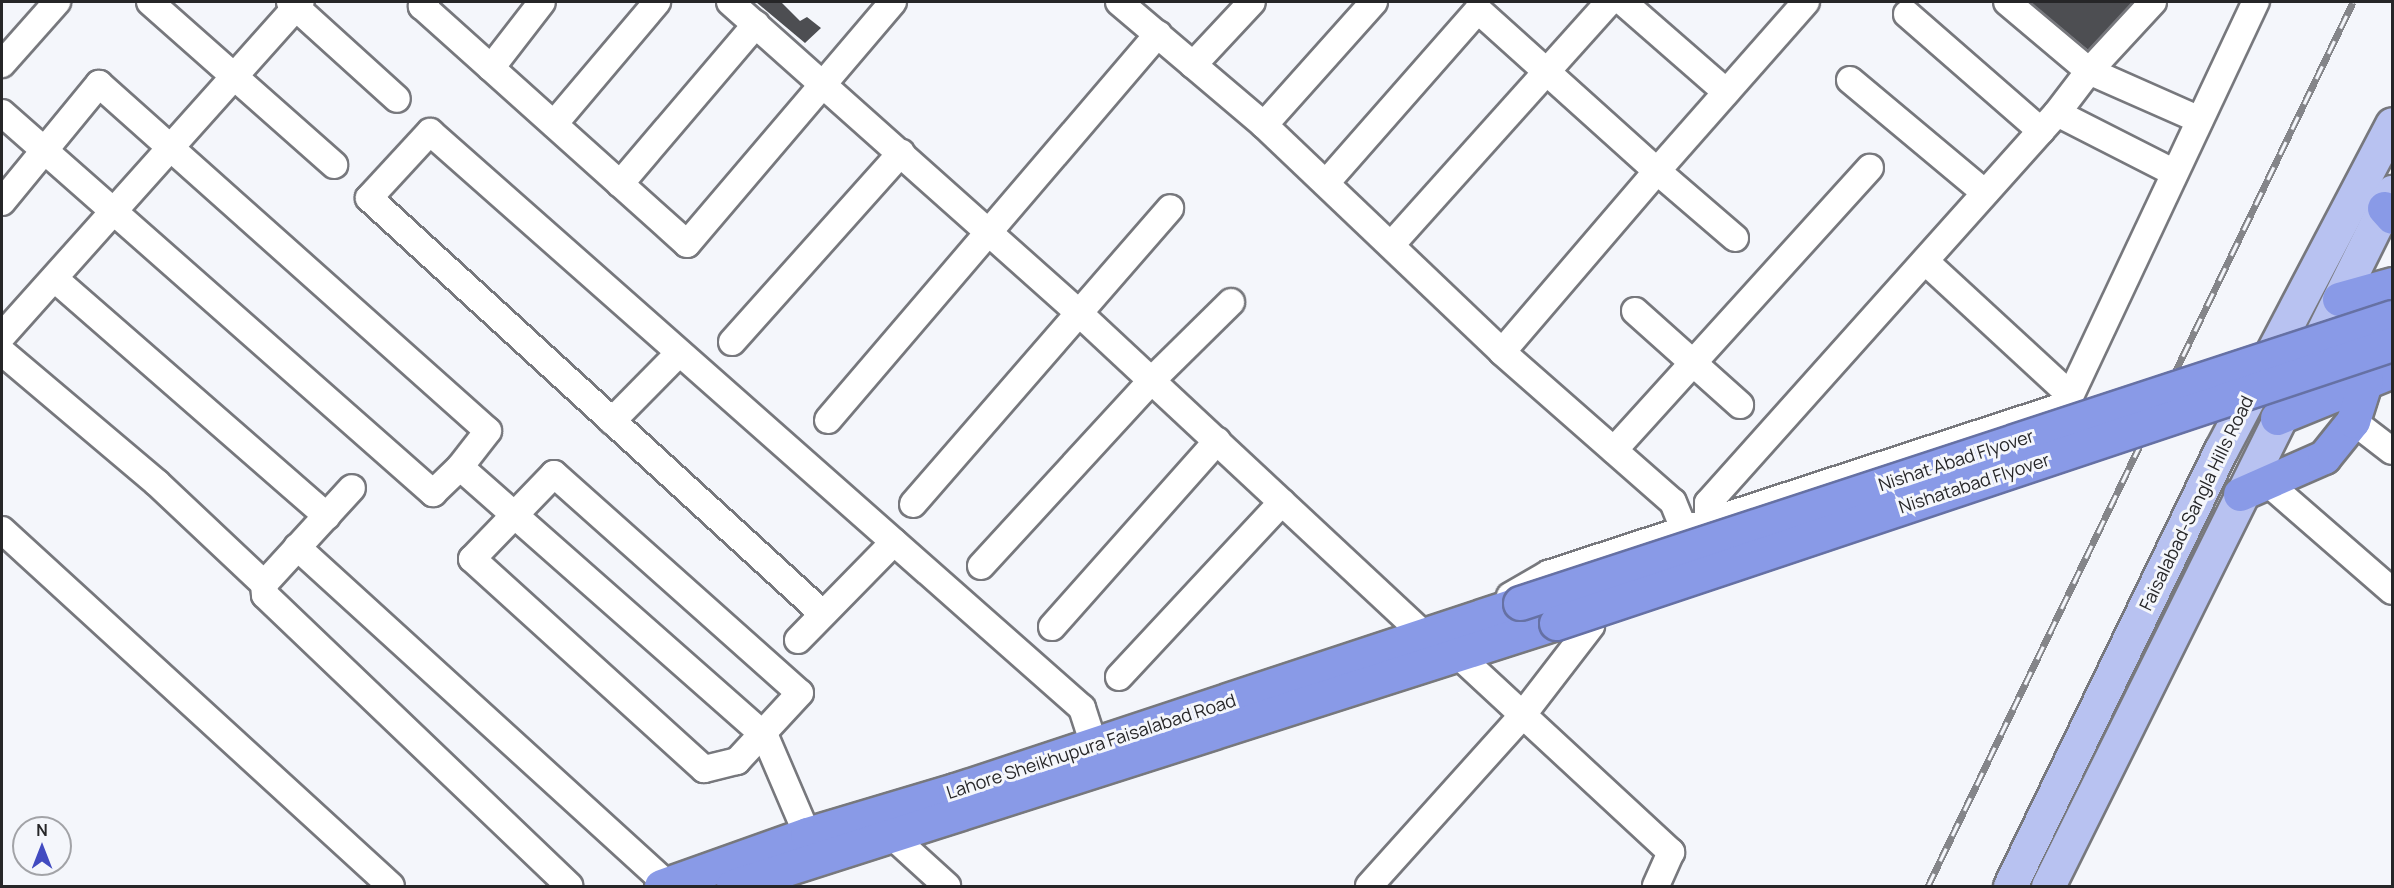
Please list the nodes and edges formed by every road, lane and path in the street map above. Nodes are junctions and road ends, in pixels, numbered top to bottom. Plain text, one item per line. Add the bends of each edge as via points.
1 (57, 2) edge
2 (150, 2) edge
3 (426, 2) edge
4 (542, 2) edge
5 (657, 2) edge
6 (730, 2) edge
7 (893, 2) edge
8 (1119, 2) edge
9 (1252, 2) edge
10 (1374, 2) edge
11 (1609, 2) edge
12 (1623, 2) edge
13 (1806, 2) edge
14 (2007, 2) edge
15 (2153, 2) edge
16 (2256, 2) edge
17 (296, 3) edge
18 (1907, 14) dead end
19 (756, 24) junction
20 (1158, 34) junction
21 (2, 64) edge
22 (1193, 65) junction
23 (491, 68) junction
24 (1545, 70) junction
25 (2089, 70) junction
26 (235, 73) junction
27 (1850, 80) dead end
28 (822, 83) junction
29 (1726, 92) junction
30 (398, 99) dead end
31 (2, 113) edge
32 (2200, 120) junction
33 (2049, 122) junction
34 (554, 124) junction
35 (2392, 124) edge
36 (1264, 125) junction
37 (168, 147) junction
38 (45, 151) junction
39 (901, 153) junction
40 (334, 165) dead end
41 (1870, 168) dead end
42 (1657, 171) junction
43 (2175, 173) junction
44 (1326, 183) junction
45 (620, 184) junction
46 (1986, 193) junction
47 (2, 202) edge
48 (2390, 206) edge
49 (1170, 208) dead end
50 (115, 213) junction
51 (989, 231) junction
52 (1735, 238) dead end
53 (1392, 244) junction
54 (1925, 261) junction
55 (55, 279) junction
56 (2392, 284) edge
57 (2339, 299) junction
58 (1231, 302) dead end
59 (1635, 311) dead end
60 (1078, 312) junction
61 (2392, 317) edge
62 (2, 336) edge
63 (732, 342) dead end
64 (2392, 344) edge
65 (2, 352) edge
66 (680, 352) junction
67 (1502, 352) junction
68 (1693, 362) junction
69 (2379, 375) edge
70 (1152, 380) junction
71 (2070, 395) junction
72 (1740, 405) dead end
73 (2277, 418) junction
74 (828, 420) dead end
75 (612, 421) junction
76 (2353, 421) junction
77 (1217, 441) junction
78 (1614, 450) junction
79 (2392, 451) edge
80 (2074, 465) dead end
81 (460, 467) junction
82 (352, 488) dead end
83 (2254, 489) junction
84 (1282, 502) junction
85 (913, 504) dead end
86 (327, 516) junction
87 (511, 516) junction
88 (1696, 527) junction
89 (2, 530) edge
90 (894, 542) junction
91 (297, 547) junction
92 (981, 566) dead end
93 (264, 584) junction
94 (2392, 591) edge
95 (1520, 603) joint
96 (821, 612) junction
97 (1556, 623) joint
98 (1591, 626) junction
99 (1052, 627) dead end
100 (1427, 637) junction
101 (798, 640) dead end
102 (1458, 640) junction
103 (1533, 645) dead end
104 (1119, 676) dead end
105 (1521, 717) junction
106 (765, 736) junction
107 (1094, 745) junction
108 (807, 834) junction
109 (891, 834) junction
110 (664, 885) edge
111 (391, 886) edge
112 (569, 886) edge
113 (733, 886) edge
114 (947, 886) edge
115 (1369, 886) edge
116 (1656, 886) edge
117 (2010, 886) edge
118 (2048, 886) edge

1 - 21 street
2 - 26 street
3 - 23 street via 423,6
4 - 23 street
5 - 34 street
6 - 19 street
7 - 28 street
8 - 20 street
9 - 22 street
10 - 36 street
11 - 24 street
12 - 29 street
13 - 29 street
14 - 25 street
15 - 25 street
16 - 32 street
17 - 26 street
17 - 30 street
18 - 33 street
19 - 28 street
19 - 45 street
20 - 22 street
20 - 51 street
22 - 36 street
23 - 34 street
24 - 42 street
24 - 44 street via 1478,10
24 - 53 street
25 - 32 street
25 - 33 street
26 - 37 street
26 - 40 street
27 - 46 street
28 - 39 street
28 - 45 street via 687,244
29 - 42 street
31 - 38 street
32 - 43 street
33 - 43 street
33 - 46 street
34 - 45 street
35 - 117 main road, Faisalabad-Sangla Hills Road via 2221,450
36 - 44 street
37 - 38 street via 99,84
37 - 50 street
37 - 81 street via 488,430
38 - 47 street
38 - 50 street
39 - 51 street
39 - 63 street
41 - 68 street
42 - 52 street
42 - 67 street
43 - 71 street
44 - 53 street
46 - 54 street
48 - 57 main road, Faisalabad-Sangla Hills Road
49 - 60 street
50 - 55 street
50 - 81 street via 433,494
51 - 60 street
51 - 74 street
53 - 67 street
54 - 71 street
54 - 88 street via 1708,503
55 - 62 street
55 - 86 street
56 - 57 highway
57 - 73 main road, Faisalabad-Sangla Hills Road
58 - 70 street
59 - 68 street
60 - 70 street
60 - 85 street
61 - 95 highway, Nishat Abad Flyover, bridge
64 - 97 highway, Nishatabad Flyover, bridge
65 - 93 street via 157,483
66 - 75 street
66 - 75 street via 430,132 369,198
66 - 90 street
67 - 78 street
68 - 72 street
68 - 78 street
69 - 73 highway
69 - 76 highway
70 - 77 street
70 - 92 street
71 - 88 street via 2066,405 1754,503
73 - 83 main road, Faisalabad-Sangla Hills Road
75 - 96 street
76 - 79 street
76 - 83 highway via 2324,456
77 - 84 street
77 - 99 street
78 - 88 street
80 - 98 street
81 - 87 street
82 - 86 street
83 - 94 street
83 - 118 main road, Faisalabad-Sangla Hills Road
84 - 100 street
84 - 104 street
86 - 91 street
87 - 106 street
87 - 106 street via 472,559 704,769 737,761
87 - 106 street via 554,474 800,693
88 - 102 street via 1548,574
89 - 111 street
90 - 96 street
90 - 107 street via 1082,708
91 - 93 street
91 - 110 street
93 - 112 street via 265,595
95 - 102 highway, Lahore Sheikhupura Faisalabad Road
96 - 101 street
97 - 102 highway, Lahore Sheikhupura Faisalabad Road
98 - 103 street
98 - 105 street
100 - 102 highway, Lahore Sheikhupura Faisalabad Road
100 - 107 highway, Lahore Sheikhupura Faisalabad Road
102 - 105 street
102 - 109 highway, Lahore Sheikhupura Faisalabad Road
105 - 115 street
105 - 116 street via 1671,852
106 - 108 street
107 - 108 highway, Lahore Sheikhupura Faisalabad Road
108 - 110 highway, Lahore Sheikhupura Faisalabad Road
109 - 113 highway, Lahore Sheikhupura Faisalabad Road
109 - 114 street

